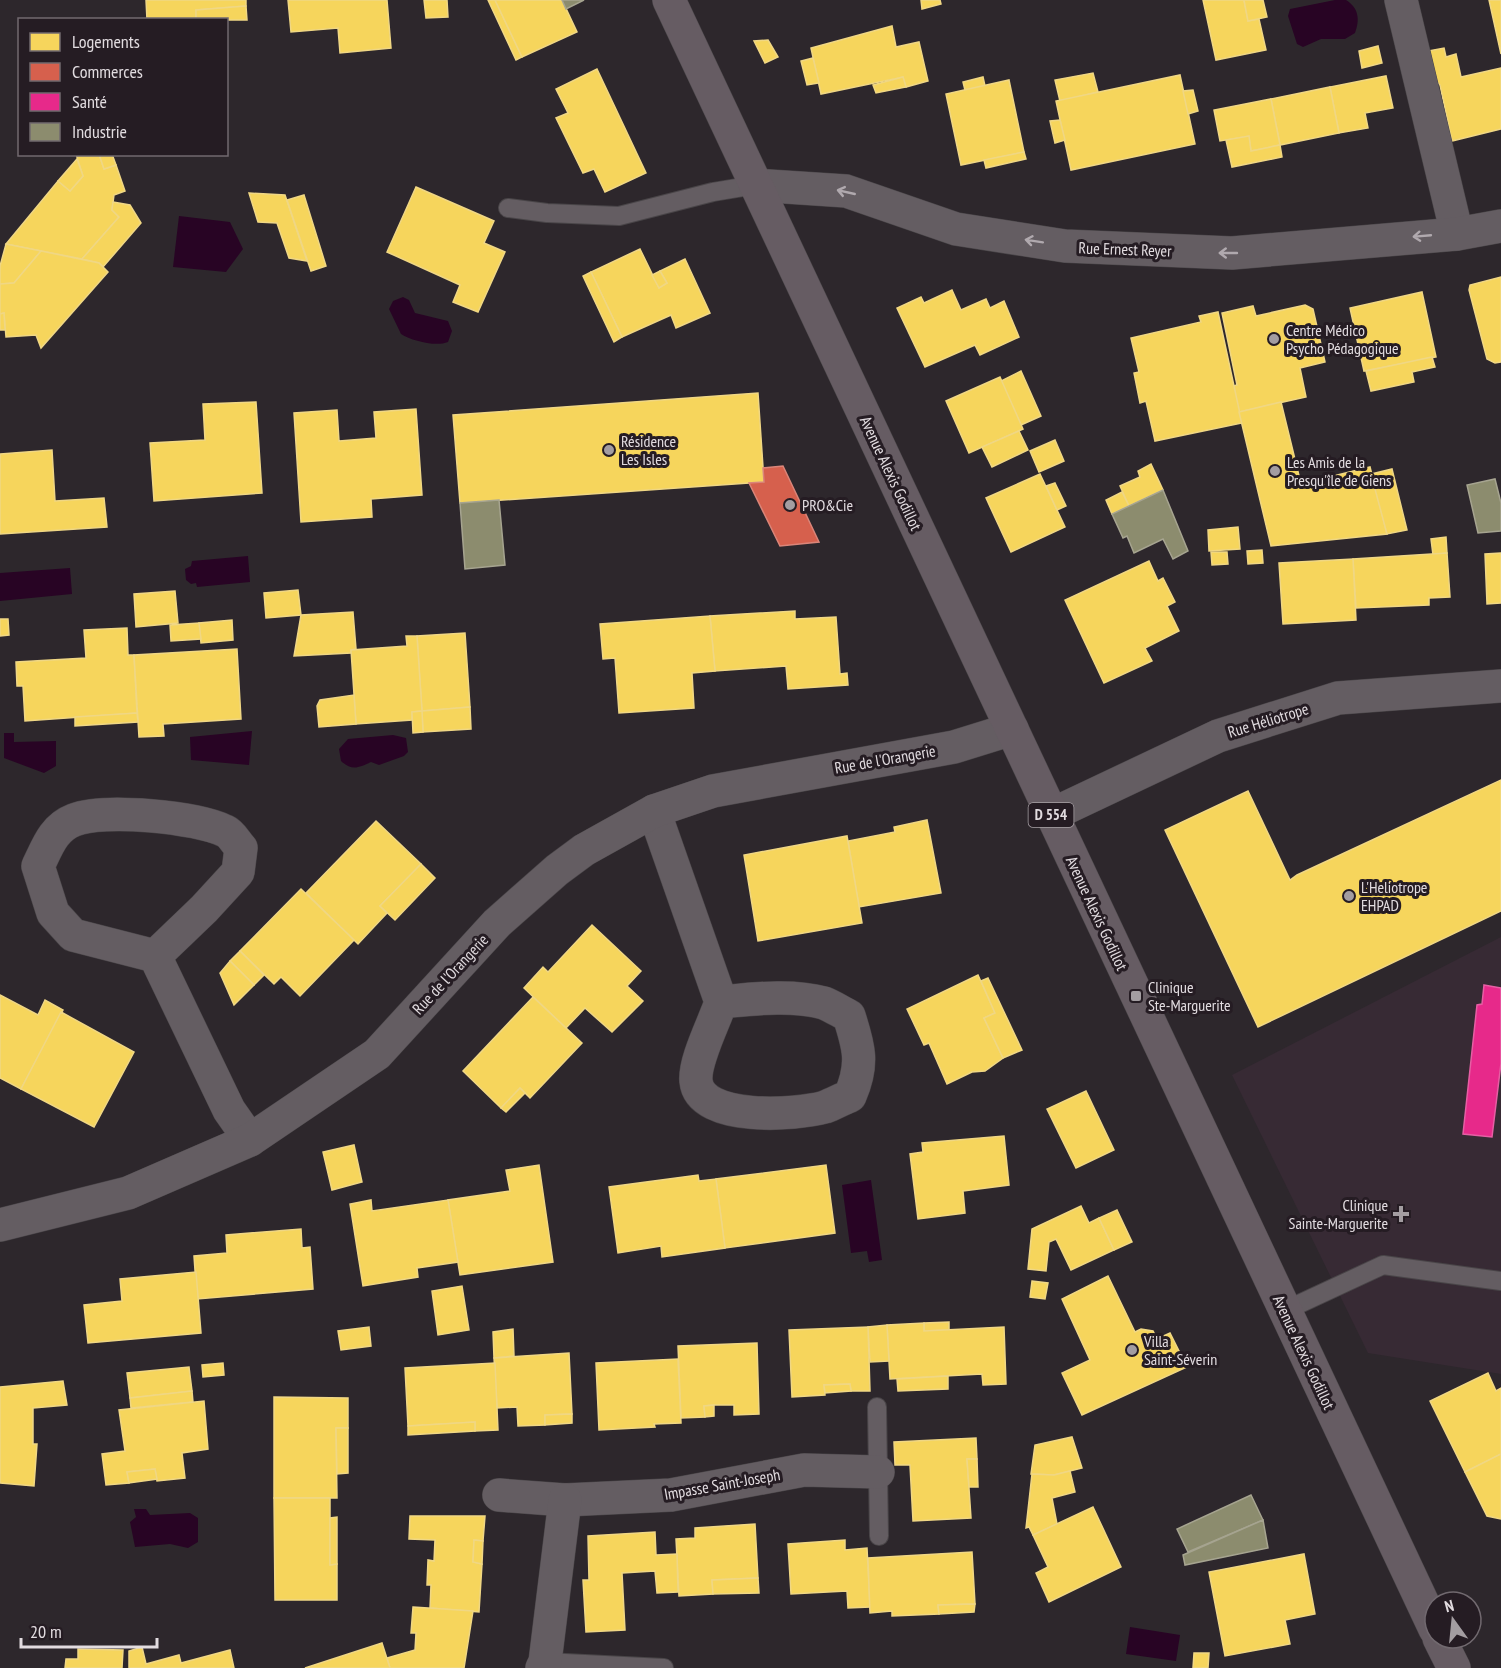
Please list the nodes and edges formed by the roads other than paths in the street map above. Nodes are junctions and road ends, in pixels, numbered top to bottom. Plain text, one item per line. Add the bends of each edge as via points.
1 (669, 0) edge
2 (1401, 0) edge
3 (755, 185) junction
4 (508, 208) dead end
5 (1501, 226) edge
6 (1457, 234) junction
7 (1501, 686) edge
8 (1011, 729) junction
9 (654, 811) junction
10 (1051, 814) junction
11 (155, 956) junction
12 (721, 1002) junction
13 (250, 1140) junction
14 (0, 1225) edge
15 (1501, 1281) edge
16 (1284, 1311) junction
17 (877, 1407) dead end
18 (878, 1472) junction
19 (499, 1495) dead end
20 (565, 1500) junction
21 (879, 1536) dead end
22 (1423, 1604) edge
23 (1445, 1650) edge
24 (543, 1665) edge
25 (664, 1668) edge
26 (1454, 1668) edge

1 - 3 main road, Avenue Alexis Godillot / D 554
2 - 6 street
3 - 4 lane via 619,216
6 -> 3 street, Rue Ernest Reyer via 1232,253 1065,246 956,229 846,191
3 - 8 main road, Avenue Alexis Godillot / D 554
5 - 6 street, Rue Ernest Reyer
7 - 10 street, Rue Héliotrope via 1338,698 1218,736
8 - 9 street, Rue de l'Orangerie via 954,747 712,791
8 - 10 main road, Avenue Alexis Godillot / D 554
9 - 12 street
9 - 13 street, Rue de l'Orangerie via 556,870 497,923 377,1054
10 - 16 main road, Avenue Alexis Godillot / D 554
11 - 11 street via 238,872 241,848 228,832 194,821 125,814 74,819 53,834 38,866 53,914 73,935
11 - 13 street via 229,1110
12 - 12 street via 698,1064 696,1083 707,1102 735,1112 786,1112 824,1107 850,1096 858,1077 859,1047 849,1016 825,1004 804,1000
13 - 14 street, Rue de l'Orangerie via 128,1194
15 - 16 lane via 1383,1265
16 - 22 main road, Avenue Alexis Godillot / D 554
17 - 18 lane
18 - 20 street, Impasse Saint-Joseph via 804,1470 671,1495
18 - 21 lane
19 - 20 street, Impasse Saint-Joseph
20 - 24 street
23 - 26 main road
24 - 25 lane

